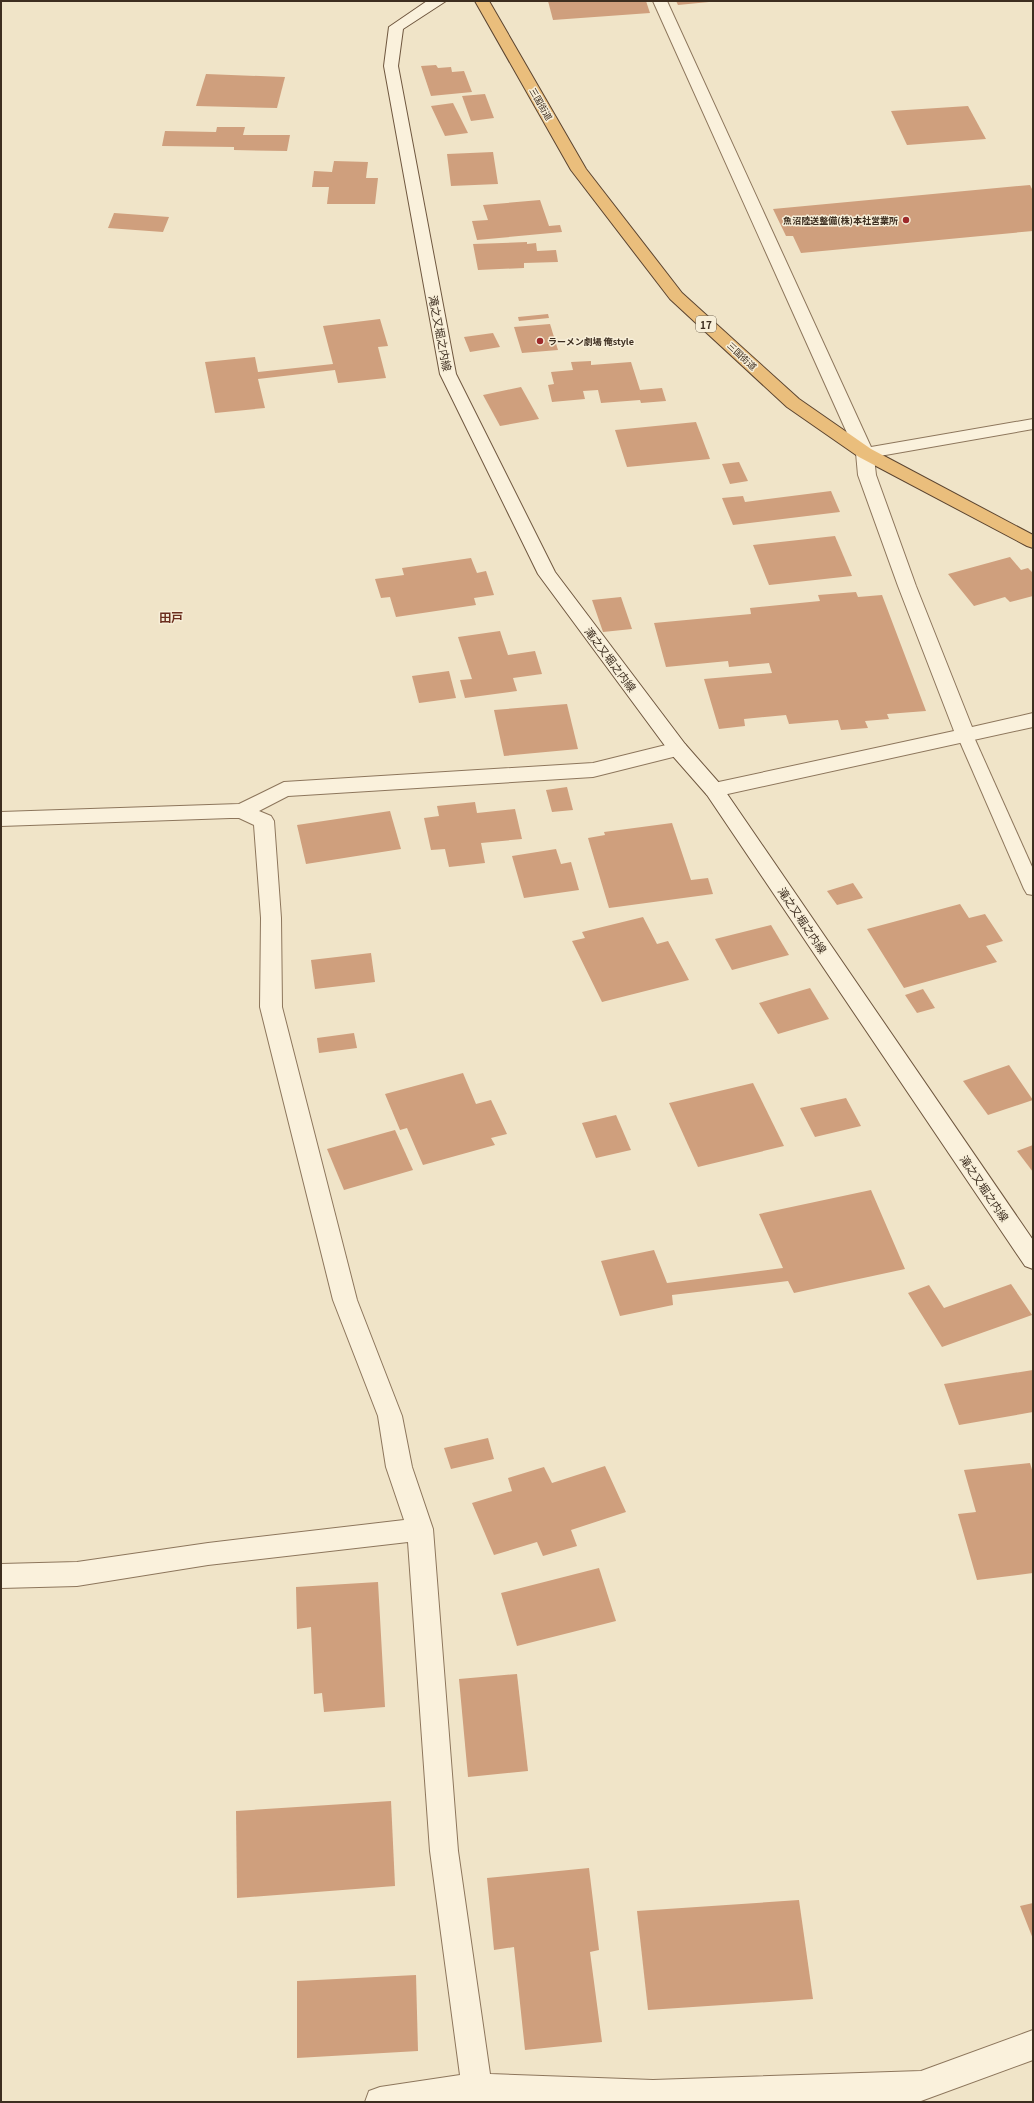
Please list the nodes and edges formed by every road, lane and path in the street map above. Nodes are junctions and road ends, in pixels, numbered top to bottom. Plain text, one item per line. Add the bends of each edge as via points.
1 (440, 1) edge
2 (482, 1) edge
3 (660, 1) edge
4 (1033, 424) edge
5 (865, 453) junction
6 (1033, 542) edge
7 (1033, 720) edge
8 (965, 735) junction
9 (678, 748) junction
10 (714, 790) junction
11 (242, 811) junction
12 (1, 819) edge
13 (1033, 889) edge
14 (1033, 1259) edge
15 (420, 1529) junction
16 (1, 1576) edge
17 (1033, 2045) edge
18 (477, 2095) edge
19 (380, 2102) edge

1 - 9 street, 滝之又堀之内線 via 396,27 391,66 448,374 547,574
2 - 5 highway, 三国街道 / 17 via 580,170 676,296 793,403
3 - 5 street
4 - 5 street
5 - 6 highway, 三国街道 / 17
5 - 8 street via 867,475
7 - 8 street
8 - 10 street
8 - 13 lane
9 - 10 street, 滝之又堀之内線
9 - 11 street via 593,770 284,789
10 - 14 street, 滝之又堀之内線
11 - 12 street
11 - 15 street via 264,820 272,918 271,1007 345,1300 390,1416 399,1467
15 - 16 street via 208,1554 77,1574
15 - 18 street via 444,1851
17 - 18 street via 921,2086 653,2095
18 - 19 street

